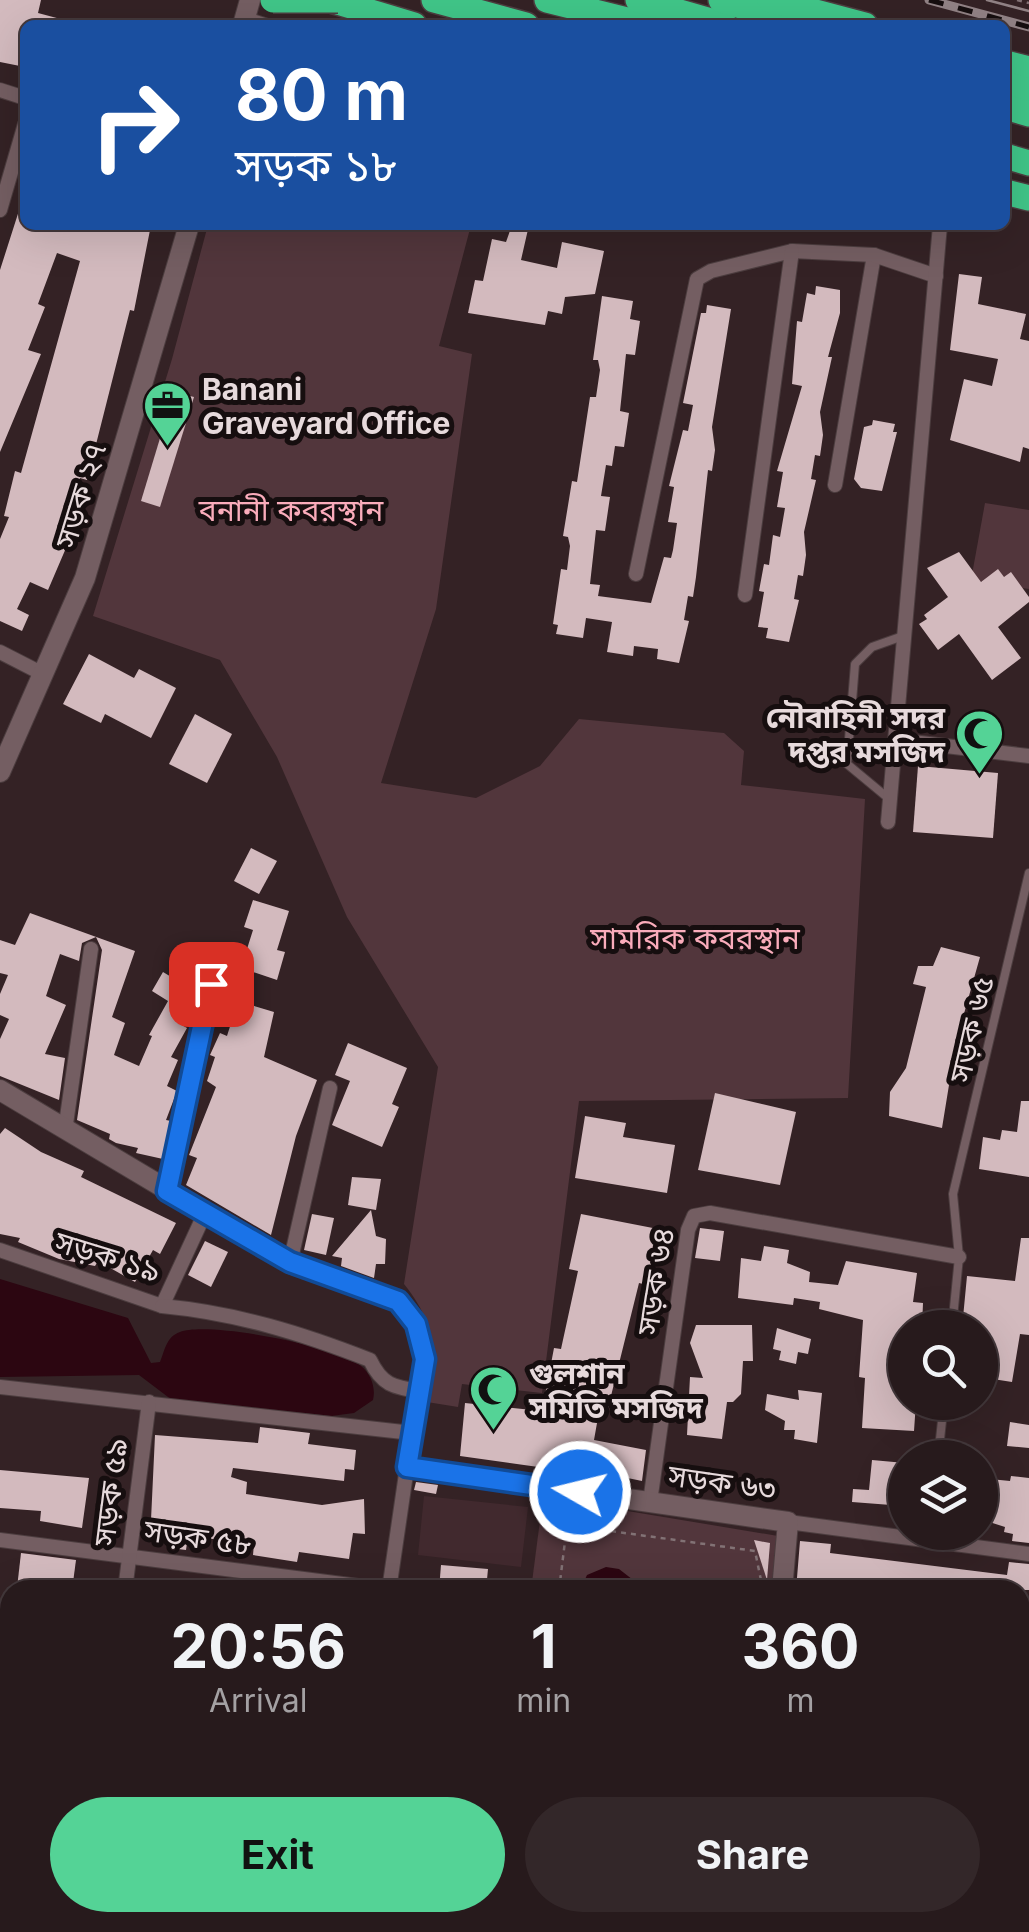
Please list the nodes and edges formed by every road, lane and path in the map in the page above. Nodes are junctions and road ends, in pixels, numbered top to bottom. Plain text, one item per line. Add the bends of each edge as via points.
1 (273, 0) edge
2 (335, 0) edge
3 (434, 0) edge
4 (548, 0) edge
5 (638, 0) edge
6 (721, 0) edge
7 (770, 0) edge
8 (1017, 0) edge
9 (1029, 3) edge
10 (398, 20) edge
11 (508, 20) edge
12 (627, 20) edge
13 (707, 20) edge
14 (789, 20) edge
15 (846, 20) edge
16 (20, 141) edge
17 (0, 210) edge
18 (189, 230) edge
19 (940, 230) edge
20 (792, 251) junction
21 (874, 255) junction
22 (936, 276) junction
23 (836, 486) dead end
24 (636, 574) dead end
25 (745, 596) dead end
26 (907, 634) junction
27 (0, 652) edge
28 (45, 675) junction
29 (896, 740) junction
30 (1029, 756) edge
31 (0, 772) edge
32 (890, 800) junction
33 (888, 822) dead end
34 (1029, 873) edge
35 (90, 949) dead end
36 (211, 984) dead end
37 (330, 1088) dead end
38 (0, 1090) edge
39 (64, 1130) junction
40 (167, 1191) junction
41 (205, 1213) junction
42 (0, 1250) edge
43 (958, 1257) junction
44 (290, 1262) junction
45 (162, 1306) junction
46 (954, 1310) edge
47 (0, 1388) edge
48 (419, 1391) junction
49 (150, 1402) junction
50 (410, 1449) junction
51 (650, 1502) junction
52 (788, 1522) junction
53 (888, 1533) edge
54 (0, 1540) edge
55 (998, 1549) edge
56 (1029, 1554) edge
57 (130, 1556) junction
58 (126, 1580) edge
59 (313, 1580) edge
60 (390, 1580) edge
61 (560, 1580) edge
62 (761, 1580) edge
63 (783, 1580) edge

1 - 2 highway, bridge
2 - 10 highway
3 - 11 highway
4 - 12 highway
5 - 13 highway
6 - 14 highway
7 - 15 highway
8 - 9 path
16 - 17 street
18 - 28 street, সড়ক ২৭ via 85,578
19 - 22 street
20 - 21 street
20 - 24 street via 697,279
20 - 25 street
21 - 22 street
21 - 23 street
22 - 26 street
26 - 29 street
26 - 32 lane via 872,647 855,664 847,764
27 - 28 street
28 - 31 street, সড়ক ২৭
29 - 30 street
29 - 32 street
32 - 33 street
34 - 43 lane, সড়ক ৬৫ via 952,1194
35 - 39 street
36 - 40 street
37 - 44 street
38 - 39 street
39 - 40 street
40 - 41 street
41 - 44 street
41 - 45 street, সড়ক ১৯
42 - 45 street, সড়ক ১৯
43 - 46 lane
43 - 51 street, সড়ক ৬৪ via 694,1216
44 - 48 street via 398,1301 416,1324 425,1359
45 - 48 street via 287,1327 370,1360 392,1387
47 - 49 street
48 - 50 street
49 - 50 street
49 - 57 street, সড়ক ৫৯
50 - 51 street, সড়ক ৬৩
50 - 60 street
51 - 52 street, সড়ক ৬৩
52 - 53 street, সড়ক ৬৩
52 - 63 street
54 - 57 street, সড়ক ৫৮
55 - 56 street, সড়ক ৬৩
57 - 58 street, সড়ক ৫৯
57 - 59 street, সড়ক ৫৮
61 - 62 path via 567,1525 755,1551

